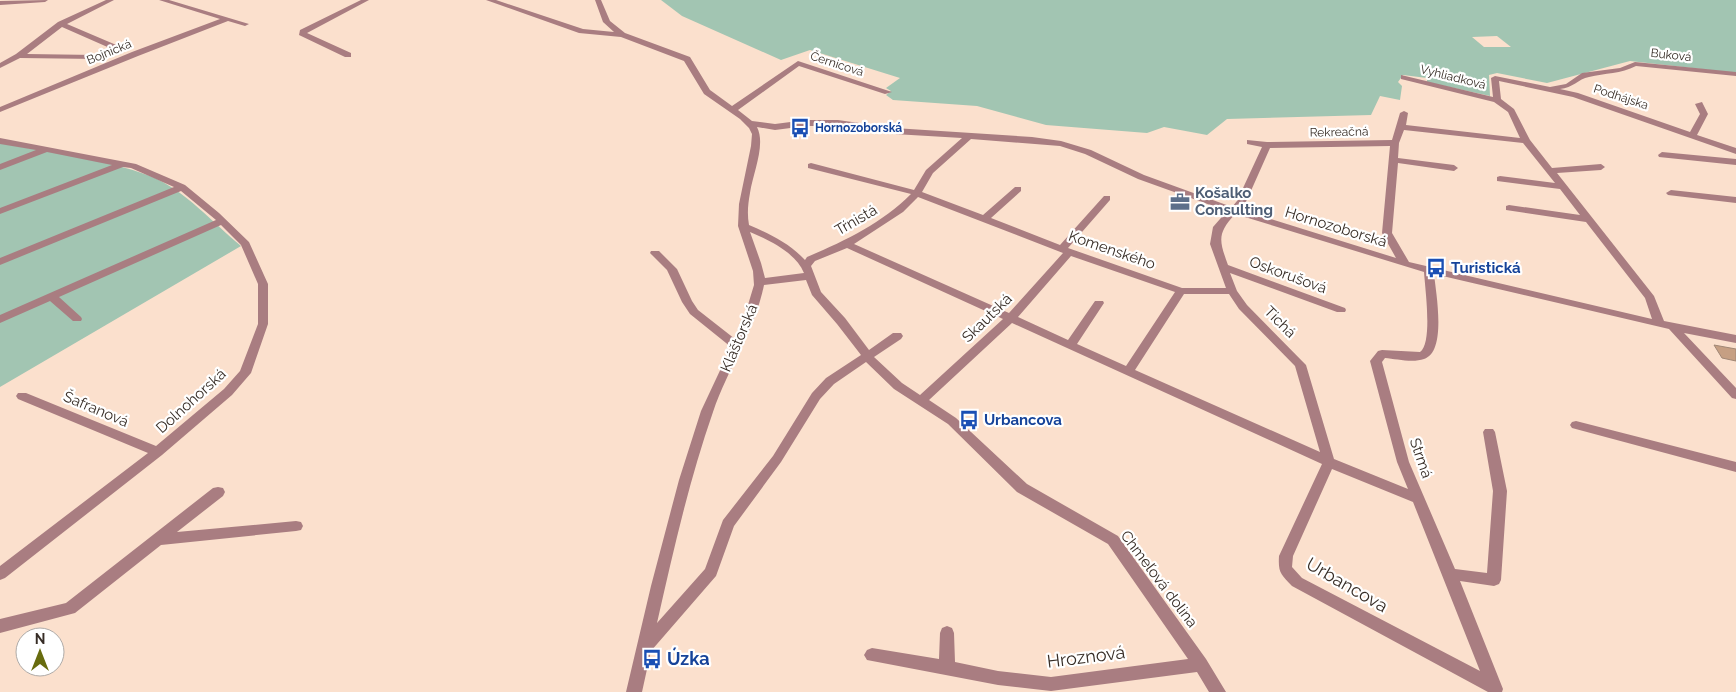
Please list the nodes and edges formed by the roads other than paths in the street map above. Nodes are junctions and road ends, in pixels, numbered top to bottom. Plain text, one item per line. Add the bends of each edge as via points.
1 (45, 0) edge
2 (111, 0) edge
3 (162, 0) edge
4 (366, 0) edge
5 (489, 0) edge
6 (598, 0) edge
7 (0, 3) edge
8 (227, 19) junction
9 (61, 24) junction
10 (245, 24) dead end
11 (622, 35) junction
12 (348, 55) dead end
13 (19, 56) junction
14 (0, 66) edge
15 (1736, 74) edge
16 (1404, 77) dead end
17 (1548, 89) junction
18 (888, 92) dead end
19 (1496, 100) junction
20 (1699, 104) dead end
21 (0, 110) edge
22 (732, 110) junction
23 (1404, 113) dead end
24 (750, 123) junction
25 (783, 126) junction
26 (1401, 127) junction
27 (1693, 135) junction
28 (969, 136) junction
29 (0, 141) edge
30 (756, 141) junction
31 (1526, 141) junction
32 (1250, 142) dead end
33 (1395, 143) junction
34 (1267, 145) junction
35 (45, 150) junction
36 (1736, 151) edge
37 (1662, 155) dead end
38 (1394, 160) junction
39 (1736, 162) edge
40 (121, 164) junction
41 (811, 166) dead end
42 (0, 167) edge
43 (1601, 167) dead end
44 (1454, 168) dead end
45 (1550, 171) junction
46 (1500, 179) dead end
47 (182, 187) junction
48 (1563, 187) junction
49 (1018, 189) dead end
50 (917, 193) junction
51 (1671, 193) dead end
52 (1107, 198) dead end
53 (1736, 200) edge
54 (1509, 208) dead end
55 (1232, 210) junction
56 (0, 211) edge
57 (985, 219) junction
58 (1588, 219) junction
59 (222, 221) junction
60 (743, 226) junction
61 (847, 244) junction
62 (1066, 251) junction
63 (655, 253) dead end
64 (0, 262) edge
65 (1405, 264) junction
66 (1225, 267) junction
67 (1429, 270) junction
68 (808, 271) junction
69 (759, 282) junction
70 (1181, 290) junction
71 (1232, 291) junction
72 (51, 296) junction
73 (1099, 303) dead end
74 (1341, 310) dead end
75 (1012, 317) junction
76 (0, 319) edge
77 (77, 319) dead end
78 (1660, 325) junction
79 (1672, 327) junction
80 (897, 336) dead end
81 (1736, 339) edge
82 (1070, 344) junction
83 (736, 346) junction
84 (868, 357) junction
85 (1129, 370) junction
86 (1736, 395) edge
87 (22, 396) dead end
88 (921, 401) junction
89 (1576, 425) dead end
90 (1489, 432) dead end
91 (158, 452) junction
92 (1328, 462) junction
93 (1736, 467) edge
94 (218, 492) dead end
95 (1418, 499) junction
96 (296, 526) dead end
97 (160, 539) junction
98 (0, 574) edge
99 (1450, 574) junction
100 (0, 626) edge
101 (947, 633) dead end
102 (643, 649) junction
103 (872, 655) dead end
104 (1201, 664) junction
105 (947, 667) junction
106 (1495, 689) edge
107 (634, 692) edge
108 (1218, 692) edge

1 - 7 street
2 - 9 street
3 - 8 street
4 - 12 street via 303,32 303,35
5 - 11 street via 582,31
6 - 11 street via 607,22
8 - 10 street
8 - 21 street, Bojnická
9 - 13 street
9 - 13 street via 118,49 97,57
11 - 22 street via 687,60 705,90
13 - 14 street
15 - 17 street, Buková via 1635,64 1622,70 1585,75 1568,86
16 - 19 street, Vyhliadková
17 - 19 street, Podhájska via 1495,78
17 - 27 street, Podhájska
18 - 22 street, Černicová via 798,63
19 - 31 street via 1511,112
20 - 27 street via 1704,114
22 - 24 street
23 - 26 street
24 - 25 street, Hornozoborská
24 - 30 street
25 - 28 street, Hornozoborská via 838,123
25 - 30 street, Hornozoborská
26 - 31 street
26 - 33 street
27 - 36 street, Podhájska
28 - 50 street, Tŕnistá via 929,172
28 - 55 street, Hornozoborská via 1061,144
29 - 35 street, Dolnohorská
30 - 60 street, Kláštorská via 743,204
31 - 45 street
32 - 34 street, Rekreačná
33 - 34 street, Rekreačná
33 - 38 street
34 - 55 street via 1241,202
35 - 40 street, Dolnohorská
35 - 42 street
37 - 39 street
38 - 44 street
38 - 65 street via 1387,233
40 - 47 street, Dolnohorská
40 - 56 street
41 - 50 street, Tŕnistá
43 - 45 street
45 - 48 street
46 - 48 street
47 - 59 street, Dolnohorská
47 - 64 street
48 - 58 street
49 - 57 street
50 - 57 street, Komenského
50 - 61 street, Tŕnistá via 900,210
51 - 53 street
52 - 62 street, Skautská
54 - 58 street
55 - 65 street, Hornozoborská
55 - 66 street, Tichá via 1218,227 1215,244
57 - 62 street, Komenského
58 - 78 street via 1650,298
59 - 72 street
59 - 91 street, Dolnohorská via 245,244 263,284 263,324 253,356 238,382
60 - 68 street, Chmeľová dolina via 794,253
60 - 69 street, Kláštorská
61 - 68 street, Tŕnistá via 811,259
61 - 75 street
62 - 70 street, Komenského
62 - 75 street, Skautská
63 - 83 street via 672,269 694,312
65 - 67 street, Hornozoborská
66 - 71 street, Tichá
66 - 74 street, Oskorušová
67 - 78 street, Hornozoborská
67 - 95 street, Strmá via 1433,337 1428,352 1422,356 1382,354 1376,361 1403,462
68 - 69 street
68 - 84 street, Chmeľová dolina via 816,293
69 - 83 street, Kláštorská via 751,315
70 - 71 street, Komenského
70 - 85 street
71 - 92 street, Tichá via 1243,307 1300,366
72 - 76 street
72 - 77 street
73 - 82 street
75 - 82 street
75 - 88 street, Skautská
78 - 79 street, Hornozoborská
79 - 81 street, Hornozoborská
79 - 86 street
80 - 84 street
82 - 85 street
83 - 102 street, Kláštorská via 708,408 696,445
84 - 88 street, Chmeľová dolina via 898,386
84 - 102 street via 830,381 816,396 777,459 728,524 711,572
85 - 92 street
87 - 91 street, Šafranová
88 - 104 street, Chmeľová dolina via 952,421 1022,488 1113,540
89 - 93 street
90 - 99 street via 1500,491 1494,580
91 - 98 street, Dolnohorská
92 - 95 street
92 - 106 street, Urbancova via 1286,556 1286,569 1297,582
94 - 97 street
95 - 99 street, Strmá
96 - 97 street
97 - 100 street via 70,608
99 - 106 street, Strmá
101 - 105 street
102 - 107 street, Kláštorská
103 - 105 street, Hroznová
104 - 105 street, Hroznová via 1052,684 998,678
104 - 108 street, Chmeľová dolina

